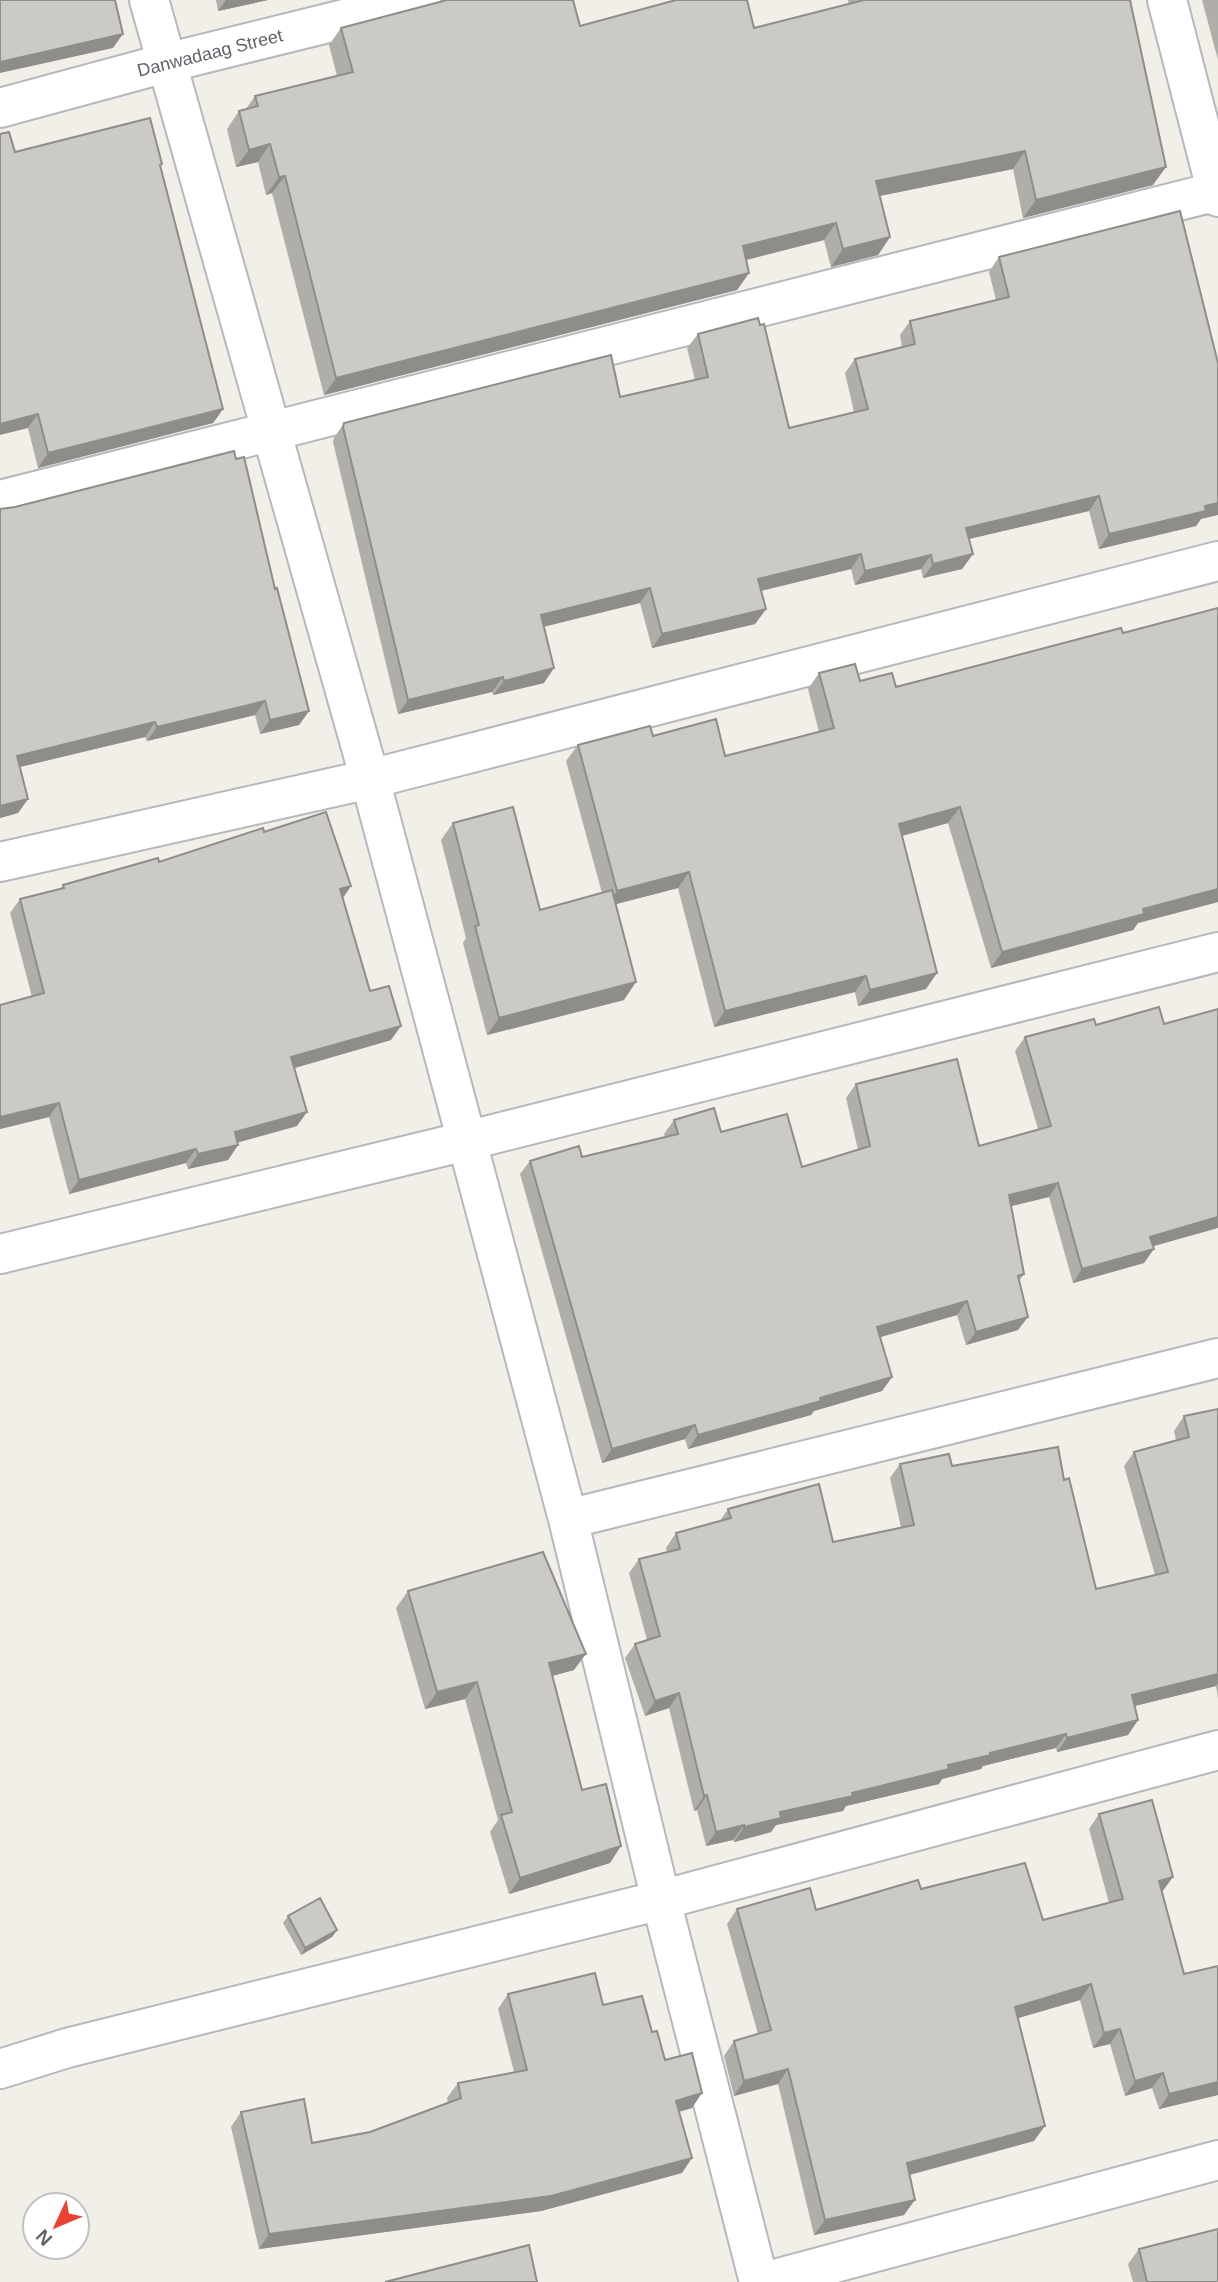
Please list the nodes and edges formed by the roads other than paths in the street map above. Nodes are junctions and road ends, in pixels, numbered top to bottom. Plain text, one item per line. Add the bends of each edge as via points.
1 (149, 0) edge
2 (421, 0) edge
3 (1167, 0) edge
4 (166, 64) junction
5 (0, 108) edge
6 (1218, 193) edge
7 (272, 432) junction
8 (0, 500) edge
9 (1218, 561) edge
10 (370, 779) junction
11 (0, 863) edge
12 (1218, 952) edge
13 (466, 1141) junction
14 (0, 1254) edge
15 (1218, 1358) edge
16 (568, 1519) junction
17 (1218, 1750) edge
18 (661, 1900) junction
19 (0, 2069) edge
20 (1218, 2160) edge
21 (762, 2282) edge

1 - 4 street
2 - 4 street, Danwadaag Street
3 - 6 street
4 - 5 street, Danwadaag Street
4 - 7 street
6 - 7 street
7 - 8 street
7 - 10 street
9 - 10 street
10 - 11 street
10 - 13 street
12 - 13 street
13 - 14 street
13 - 16 street
15 - 16 street
16 - 18 street
17 - 18 street
18 - 19 street via 67,2048
18 - 21 street
20 - 21 street

